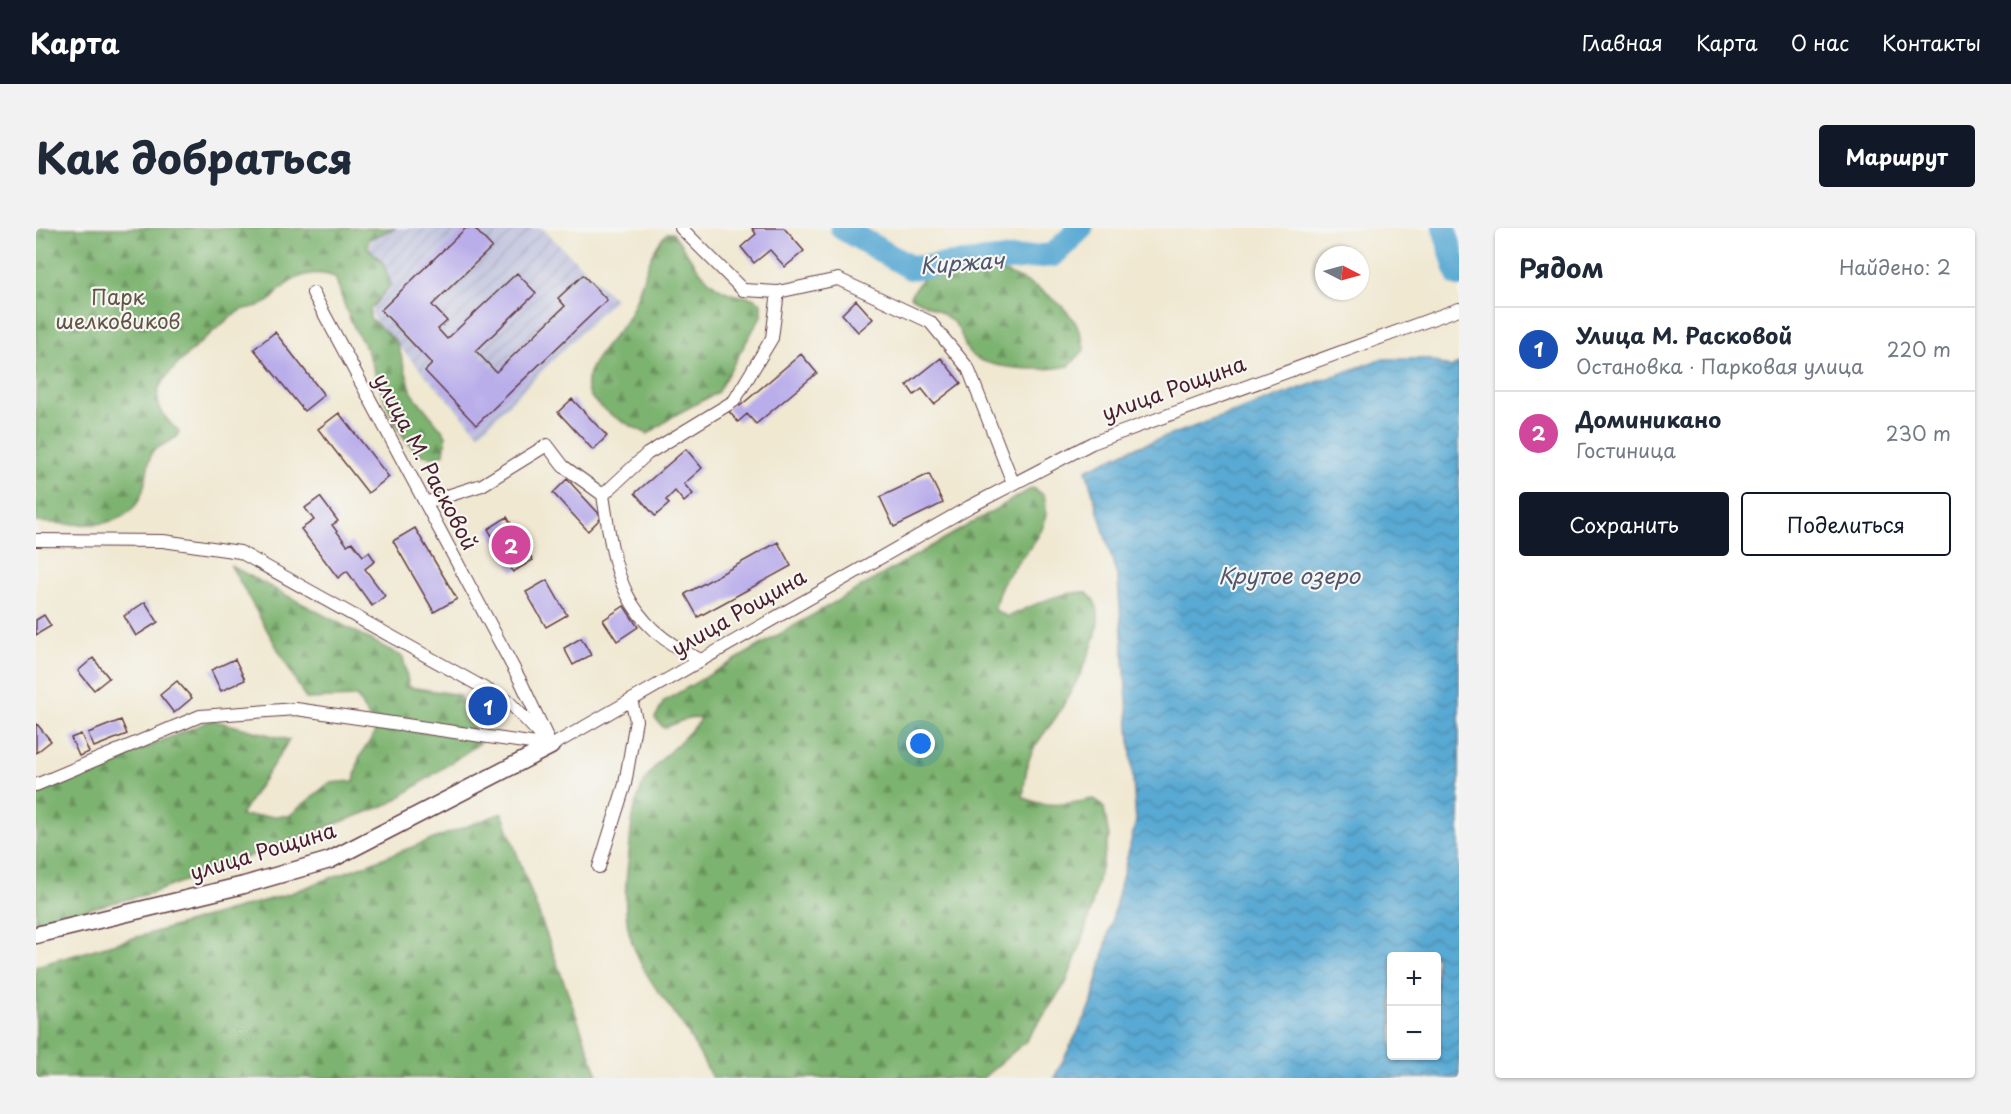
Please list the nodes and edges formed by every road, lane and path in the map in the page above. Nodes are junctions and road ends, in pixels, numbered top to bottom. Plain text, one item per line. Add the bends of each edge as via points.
1 (681, 228) edge
2 (778, 292) junction
3 (313, 293) dead end
4 (1459, 309) edge
5 (1013, 483) junction
6 (603, 495) junction
7 (425, 503) junction
8 (36, 540) edge
9 (701, 660) junction
10 (521, 682) junction
11 (631, 700) junction
12 (509, 702) junction
13 (551, 746) junction
14 (36, 785) edge
15 (599, 867) dead end
16 (36, 935) edge

1 - 2 street via 743,290
2 - 5 street via 838,279 930,321 968,368
2 - 6 street via 772,338 734,401 647,454
3 - 7 street, улица М. Расковой
4 - 5 street, улица Рощина via 1092,443
5 - 9 street, улица Рощина
6 - 7 street via 563,466 547,445 482,485
6 - 9 street via 612,559 637,614 673,647
7 - 10 street, улица М. Расковой
8 - 12 street via 163,541 240,552
9 - 11 street, улица Рощина
10 - 12 street via 519,695
10 - 13 street, улица М. Расковой
11 - 13 street, улица Рощина
11 - 15 street via 636,720 625,784
12 - 13 street
13 - 14 street via 296,709 201,716
13 - 16 street, улица Рощина via 330,860

